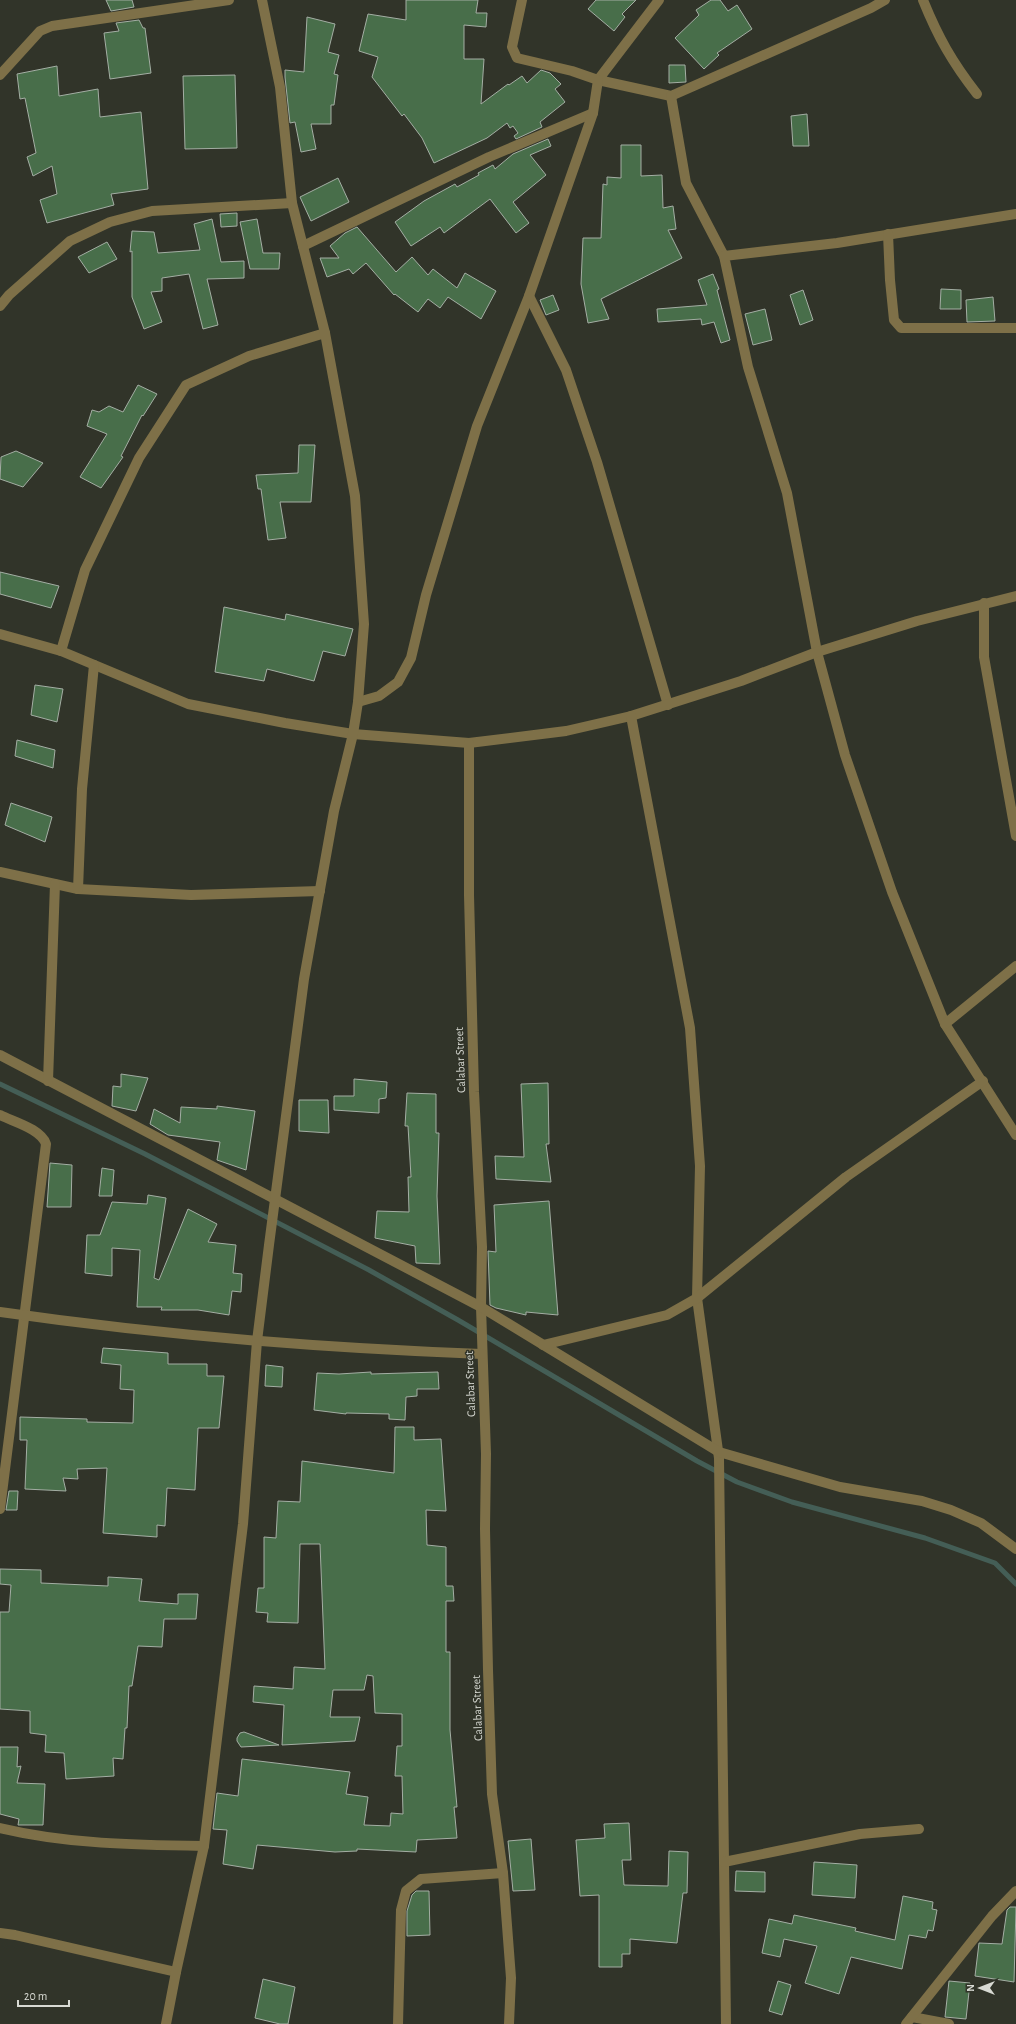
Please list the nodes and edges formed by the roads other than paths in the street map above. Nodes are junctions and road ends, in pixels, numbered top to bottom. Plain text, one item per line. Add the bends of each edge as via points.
1 (229, 0) edge
2 (262, 0) edge
3 (522, 0) edge
4 (659, 0) edge
5 (884, 0) edge
6 (923, 0) edge
7 (0, 75) edge
8 (598, 80) junction
9 (977, 94) dead end
10 (671, 96) junction
11 (593, 113) junction
12 (292, 203) junction
13 (1016, 214) edge
14 (888, 234) junction
15 (303, 246) junction
16 (724, 256) junction
17 (529, 296) junction
18 (0, 306) edge
19 (1016, 328) edge
20 (325, 333) junction
21 (1016, 596) edge
22 (984, 603) junction
23 (0, 634) edge
24 (61, 651) junction
25 (817, 652) junction
26 (94, 665) junction
27 (358, 702) junction
28 (668, 705) junction
29 (631, 716) junction
30 (353, 734) junction
31 (469, 743) junction
32 (1016, 836) edge
33 (0, 872) edge
34 (55, 884) junction
35 (78, 889) junction
36 (320, 891) junction
37 (1016, 966) edge
38 (945, 1024) junction
39 (0, 1055) edge
40 (48, 1080) junction
41 (983, 1081) junction
42 (0, 1115) edge
43 (1016, 1136) edge
44 (275, 1204) junction
45 (697, 1298) junction
46 (0, 1312) edge
47 (481, 1312) junction
48 (24, 1315) junction
49 (257, 1341) junction
50 (543, 1345) junction
51 (482, 1354) junction
52 (719, 1455) junction
53 (0, 1509) edge
54 (1016, 1549) edge
55 (0, 1828) edge
56 (919, 1829) dead end
57 (204, 1846) junction
58 (724, 1862) junction
59 (503, 1873) junction
60 (1016, 1891) edge
61 (0, 1933) edge
62 (176, 1972) junction
63 (909, 2021) edge
64 (166, 2024) edge
65 (398, 2024) edge
66 (509, 2024) edge
67 (726, 2024) edge
68 (949, 2024) edge

1 - 7 street via 52,26 35,36
2 - 12 street via 280,87
3 - 8 street via 512,47 517,58
4 - 8 street
5 - 10 street
6 - 9 street via 956,67
8 - 10 street
8 - 11 street
10 - 16 street via 686,183
11 - 15 street via 489,157
11 - 17 street
12 - 15 street
12 - 18 street via 152,211 110,222 70,241
13 - 14 street
14 - 16 street via 837,243
14 - 19 street via 894,320 901,328
15 - 20 street
16 - 25 street via 748,367 787,492
17 - 27 street via 477,426 426,595 411,658 398,682 379,696
17 - 28 street via 566,370 597,462
20 - 24 street via 249,356 186,385 139,458 85,570
20 - 27 street via 355,496 364,624
21 - 22 street
22 - 25 street
22 - 32 street via 984,658
23 - 24 street
24 - 26 street
25 - 28 street
25 - 38 street via 845,755 887,878
26 - 30 street via 188,704
26 - 35 street via 82,789
27 - 30 street
28 - 29 street
29 - 31 street via 566,731
29 - 45 street via 690,1028 700,1166
30 - 31 street
30 - 36 street via 334,811
31 - 47 street, Calabar Street via 470,903 474,1092 482,1248
33 - 34 street
34 - 35 street
34 - 40 street
35 - 36 street via 191,895
36 - 44 street via 304,979
37 - 38 street
38 - 41 street
39 - 40 street
40 - 44 street
41 - 43 street
41 - 45 street via 846,1177
42 - 48 street via 37,1132 44,1137 46,1144
44 - 47 street
44 - 49 street
45 - 50 street via 667,1315
45 - 52 street
46 - 48 street
47 - 50 street
47 - 51 street, Calabar Street
48 - 49 street
48 - 53 street
49 - 51 street via 366,1350
49 - 57 street via 243,1524
50 - 52 street
51 - 59 street, Calabar Street via 492,1794
52 - 54 street via 840,1486 922,1501 951,1510 981,1523
52 - 58 street
55 - 57 street via 37,1837 126,1845
56 - 58 street via 860,1834
57 - 62 street
58 - 67 street
59 - 65 street via 421,1879 406,1891 401,1910
59 - 66 street, Calabar Street via 511,1978
60 - 63 street via 992,1916
61 - 62 street
62 - 64 street
63 - 68 street

